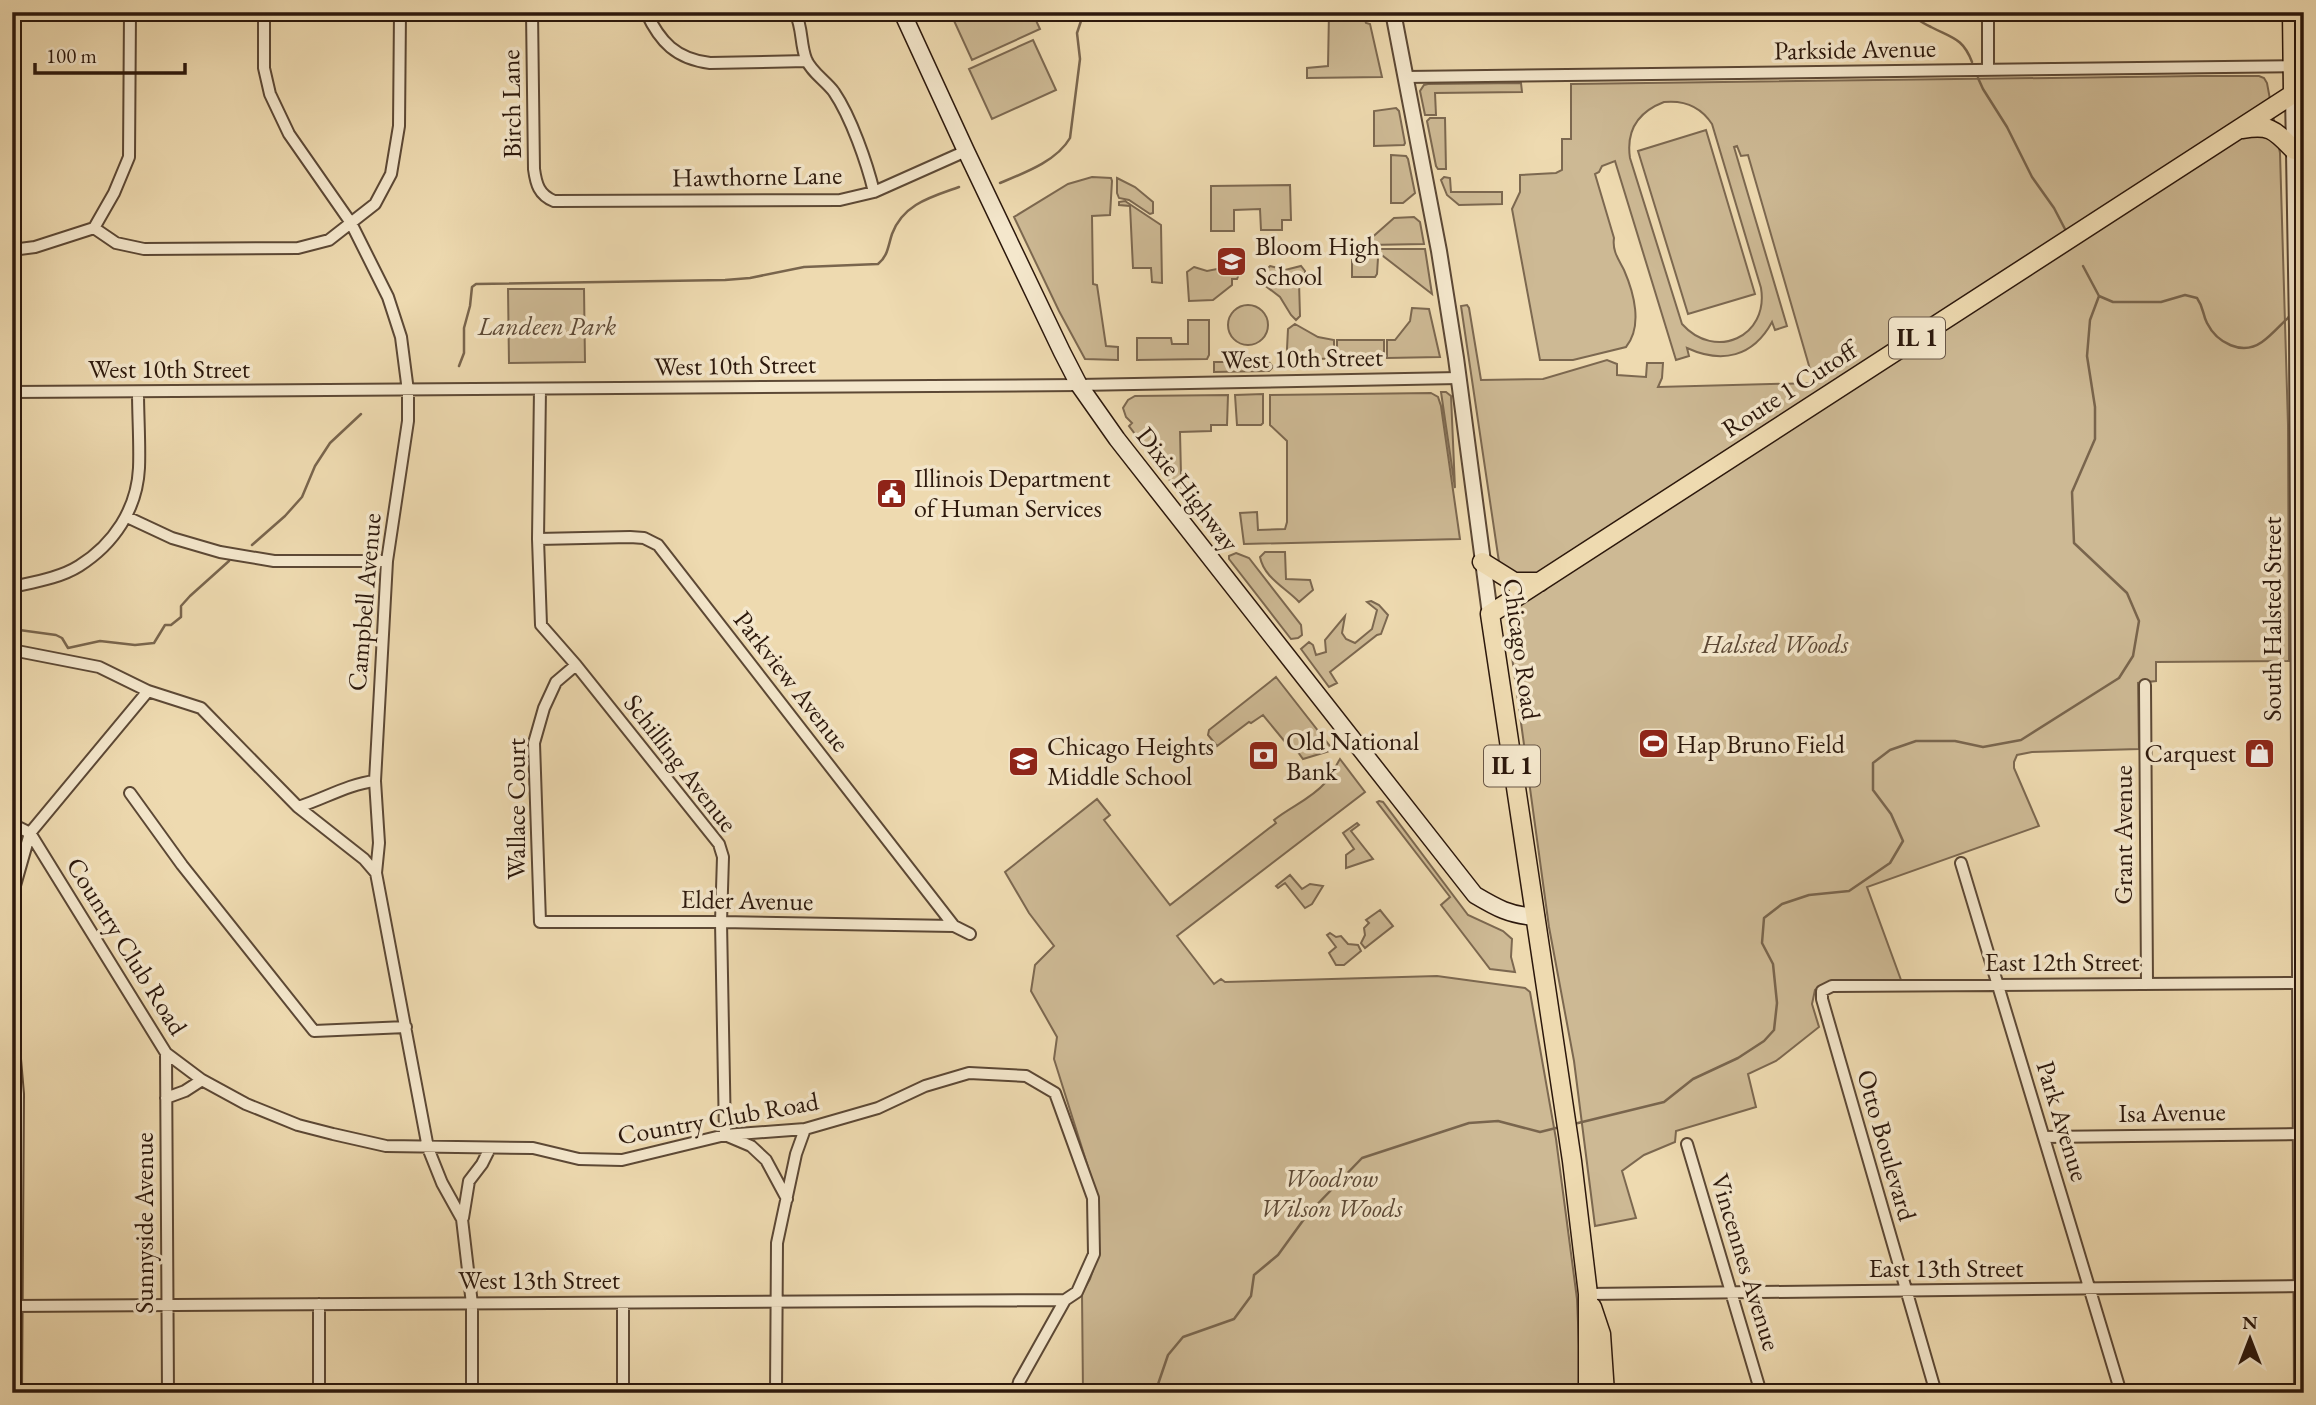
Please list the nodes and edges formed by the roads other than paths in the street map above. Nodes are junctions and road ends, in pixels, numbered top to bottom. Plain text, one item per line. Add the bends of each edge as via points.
1 (130, 12) edge
2 (264, 12) edge
3 (400, 12) edge
4 (532, 12) edge
5 (646, 12) edge
6 (795, 12) edge
7 (902, 12) edge
8 (1393, 12) edge
9 (1988, 12) edge
10 (2292, 12) edge
11 (807, 61) junction
12 (2298, 66) edge
13 (1988, 70) junction
14 (1406, 77) junction
15 (2293, 94) junction
16 (2239, 130) junction
17 (2294, 150) junction
18 (966, 151) junction
19 (874, 192) junction
20 (542, 194) joint
21 (351, 223) junction
22 (94, 228) junction
23 (12, 250) edge
24 (2300, 375) edge
25 (1459, 378) junction
26 (1079, 384) junction
27 (540, 389) junction
28 (408, 391) junction
29 (12, 392) edge
30 (138, 392) junction
31 (127, 517) junction
32 (538, 539) junction
33 (387, 561) junction
34 (1482, 562) junction
35 (1540, 582) junction
36 (12, 587) edge
37 (1490, 614) junction
38 (12, 650) edge
39 (576, 665) junction
40 (2301, 678) edge
41 (2145, 685) dead end
42 (148, 691) junction
43 (375, 781) junction
44 (130, 793) dead end
45 (298, 807) junction
46 (12, 824) edge
47 (30, 834) junction
48 (1961, 863) dead end
49 (376, 873) junction
50 (12, 896) edge
51 (1536, 917) junction
52 (540, 922) joint
53 (722, 922) junction
54 (954, 926) junction
55 (970, 934) dead end
56 (2302, 984) edge
57 (1997, 985) junction
58 (2147, 985) junction
59 (1822, 991) joint
60 (12, 1024) edge
61 (405, 1027) junction
62 (166, 1053) junction
63 (202, 1080) junction
64 (166, 1098) junction
65 (805, 1129) junction
66 (2301, 1134) junction
67 (724, 1135) junction
68 (2044, 1137) junction
69 (1687, 1144) dead end
70 (428, 1148) junction
71 (490, 1148) junction
72 (788, 1199) junction
73 (463, 1219) junction
74 (2303, 1286) edge
75 (1905, 1290) junction
76 (2090, 1290) junction
77 (1731, 1292) junction
78 (1588, 1294) junction
79 (1065, 1300) junction
80 (777, 1302) junction
81 (623, 1303) junction
82 (319, 1304) junction
83 (472, 1304) junction
84 (167, 1305) junction
85 (14, 1306) edge
86 (16, 1393) edge
87 (167, 1393) edge
88 (319, 1393) edge
89 (472, 1393) edge
90 (623, 1393) edge
91 (776, 1393) edge
92 (1016, 1393) edge
93 (1588, 1393) edge
94 (1605, 1393) edge
95 (1761, 1393) edge
96 (1936, 1393) edge
97 (2121, 1393) edge
98 (2302, 1393) edge

1 - 22 street via 130,157
2 - 21 street, Campbell Avenue via 264,68 270,94 289,134
3 - 21 street via 400,126 391,174 375,204
4 - 20 street, Birch Lane via 534,169
5 - 11 street via 669,47 697,62
6 - 11 street
7 - 18 main road, Dixie Highway
8 - 14 street, Chicago Road
9 - 13 street
10 - 12 main road, South Halsted Street
11 - 19 street via 835,94 862,151
12 - 13 street, Parkside Avenue
12 - 15 main road, South Halsted Street
13 - 14 street, Parkside Avenue
14 - 25 street, Chicago Road
15 - 16 main road, Route 1 Cutoff / IL 1
15 - 17 street, South Halsted Street
16 - 17 main road via 2272,128
16 - 35 main road, Route 1 Cutoff / IL 1
17 - 24 street, South Halsted Street
18 - 19 street, Hawthorne Lane
18 - 26 main road, Dixie Highway
19 - 20 street, Hawthorne Lane via 840,200 562,202
21 - 22 street via 329,240 298,248 144,250 116,243
21 - 28 street, Campbell Avenue via 388,297 401,337
22 - 23 street
24 - 40 street, South Halsted Street
25 - 26 street, West 10th Street
25 - 34 street, Chicago Road
26 - 27 street, West 10th Street
26 - 51 main road, Dixie Highway via 1117,439 1475,895 1507,912
27 - 28 street, West 10th Street
27 - 32 street, Schilling Avenue
28 - 30 street, West 10th Street
28 - 33 street, Campbell Avenue via 408,421
29 - 30 street, West 10th Street
30 - 31 street via 139,468
31 - 33 street via 172,538 260,559
31 - 36 street via 104,547 78,567
32 - 39 street, Schilling Avenue via 541,625
32 - 54 street, Parkview Avenue via 631,537 658,545
33 - 43 street, Campbell Avenue
34 - 35 main road via 1514,582
34 - 37 street, Chicago Road
35 - 37 main road, Route 1 Cutoff / IL 1
37 - 51 main road, Chicago Road / IL 1
38 - 42 street via 99,667
39 - 52 street, Wallace Court via 556,682 534,743
39 - 53 street, Schilling Avenue via 719,844
40 - 56 street, South Halsted Street
41 - 58 street, Grant Avenue
42 - 45 street via 201,708
42 - 47 street
43 - 45 street via 361,782
43 - 49 street, Campbell Avenue
44 - 61 street via 314,1031
45 - 49 street
46 - 47 street, Country Club Road
47 - 50 street
47 - 62 street, Country Club Road
48 - 57 street, Park Avenue
49 - 61 street, Campbell Avenue
51 - 78 main road, Chicago Road / IL 1
52 - 53 street, Elder Avenue
53 - 54 street, Elder Avenue
53 - 67 street, Schilling Avenue
54 - 55 street, Parkview Avenue
56 - 58 street, East 12th Street
56 - 66 street, South Halsted Street
57 - 58 street, East 12th Street
57 - 59 street, East 12th Street via 1832,986
57 - 68 street, Park Avenue
59 - 75 street, Otto Boulevard
60 - 85 street via 18,1094
61 - 70 street, Campbell Avenue
62 - 63 street, Country Club Road
62 - 64 street, Sunnyside Avenue
63 - 64 street
63 - 70 street, Country Club Road via 298,1125 386,1146
64 - 84 street, Sunnyside Avenue
65 - 67 street, Country Club Road
65 - 72 street
65 - 79 street, Country Club Road via 878,1108 925,1086 969,1073 1026,1076 1055,1093 1093,1198 1094,1254 1077,1292
66 - 68 street, Isa Avenue
66 - 74 street, South Halsted Street
67 - 71 street, Country Club Road via 622,1160 579,1159 533,1147
67 - 72 street via 751,1146 766,1160
68 - 76 street, Park Avenue
69 - 77 street, Vincennes Avenue
70 - 71 street, Country Club Road
70 - 73 street, Campbell Avenue
71 - 73 street, Campbell Avenue via 469,1181
72 - 80 street via 777,1243
73 - 83 street, Campbell Avenue
74 - 76 street, East 13th Street
74 - 98 street, South Halsted Street
75 - 76 street, East 13th Street
75 - 77 street, East 13th Street
75 - 96 street, Otto Boulevard
76 - 97 street, Park Avenue
77 - 78 street, East 13th Street
77 - 95 street, Vincennes Avenue
78 - 93 main road, Chicago Road / IL 1
78 - 94 main road, Chicago Road / IL 1 via 1601,1334
79 - 80 street, West 13th Street
79 - 92 street
80 - 81 street, West 13th Street
80 - 91 street
81 - 83 street, West 13th Street
81 - 90 street
82 - 83 street, West 13th Street
82 - 84 street, West 13th Street
82 - 88 street
83 - 89 street, Campbell Avenue
84 - 85 street, West 13th Street
84 - 87 street, Sunnyside Avenue
85 - 86 street

